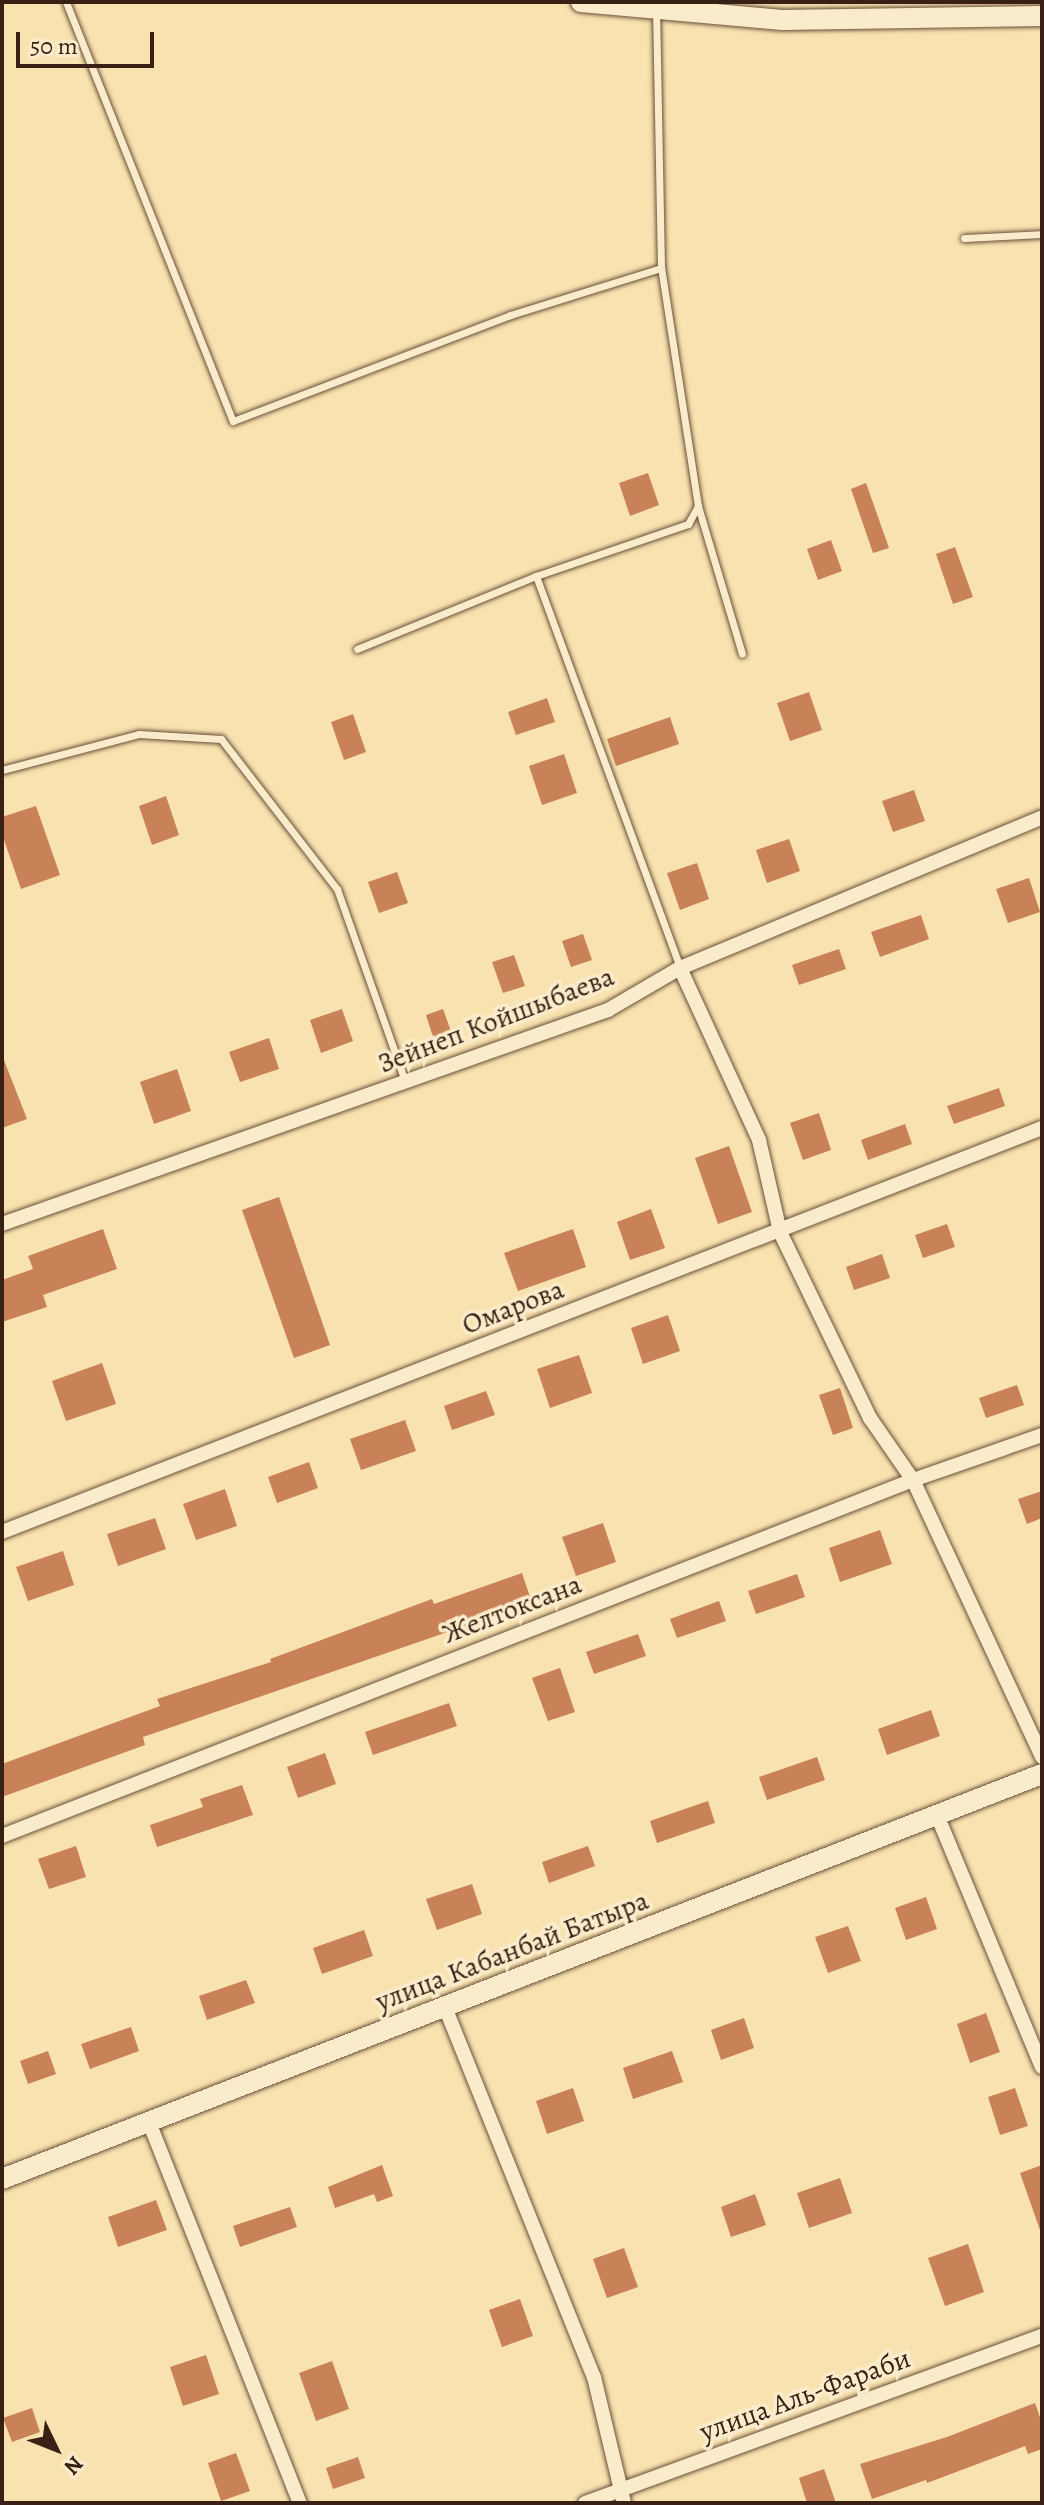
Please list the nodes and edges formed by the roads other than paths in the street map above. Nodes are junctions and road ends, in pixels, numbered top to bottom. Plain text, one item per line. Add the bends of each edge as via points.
1 (66, 2) edge
2 (581, 2) edge
3 (655, 10) junction
4 (1042, 16) edge
5 (1042, 234) edge
6 (964, 238) dead end
7 (661, 268) junction
8 (698, 506) junction
9 (536, 576) junction
10 (357, 649) dead end
11 (742, 654) dead end
12 (2, 770) edge
13 (1042, 817) edge
14 (680, 968) junction
15 (406, 1083) junction
16 (1042, 1128) edge
17 (2, 1224) edge
18 (780, 1232) junction
19 (1042, 1435) edge
20 (913, 1480) junction
21 (2, 1532) edge
22 (1042, 1757) edge
23 (1042, 1774) edge
24 (937, 1815) junction
25 (2, 1836) edge
26 (445, 2007) junction
27 (1042, 2067) edge
28 (149, 2122) junction
29 (2, 2179) edge
30 (1042, 2336) edge
31 (622, 2497) edge
32 (300, 2503) edge
33 (585, 2503) edge

1 - 7 lane via 233,421 510,315
2 - 3 street
3 - 4 street via 782,20
3 - 7 lane
5 - 6 lane
7 - 8 lane
8 - 9 lane via 688,524
8 - 11 lane
9 - 10 lane
9 - 14 lane
12 - 15 lane via 139,734 221,739 337,889
13 - 14 street, Зейнеп Койшыбаева
14 - 15 street, Зейнеп Койшыбаева via 608,1010
14 - 18 street via 759,1140
15 - 17 street, Зейнеп Койшыбаева
16 - 18 street, Омарова
18 - 20 street via 870,1418
18 - 21 street, Омарова
19 - 20 street, Желтоксана
20 - 22 street
20 - 25 street, Желтоксана
23 - 24 street, улица Кабанбай Батыра
24 - 26 street, улица Кабанбай Батыра
24 - 27 street
26 - 28 street, улица Кабанбай Батыра
26 - 31 street via 594,2377
28 - 29 street, улица Кабанбай Батыра
28 - 32 street
30 - 31 street, улица Аль-Фараби
31 - 33 street, улица Аль-Фараби

